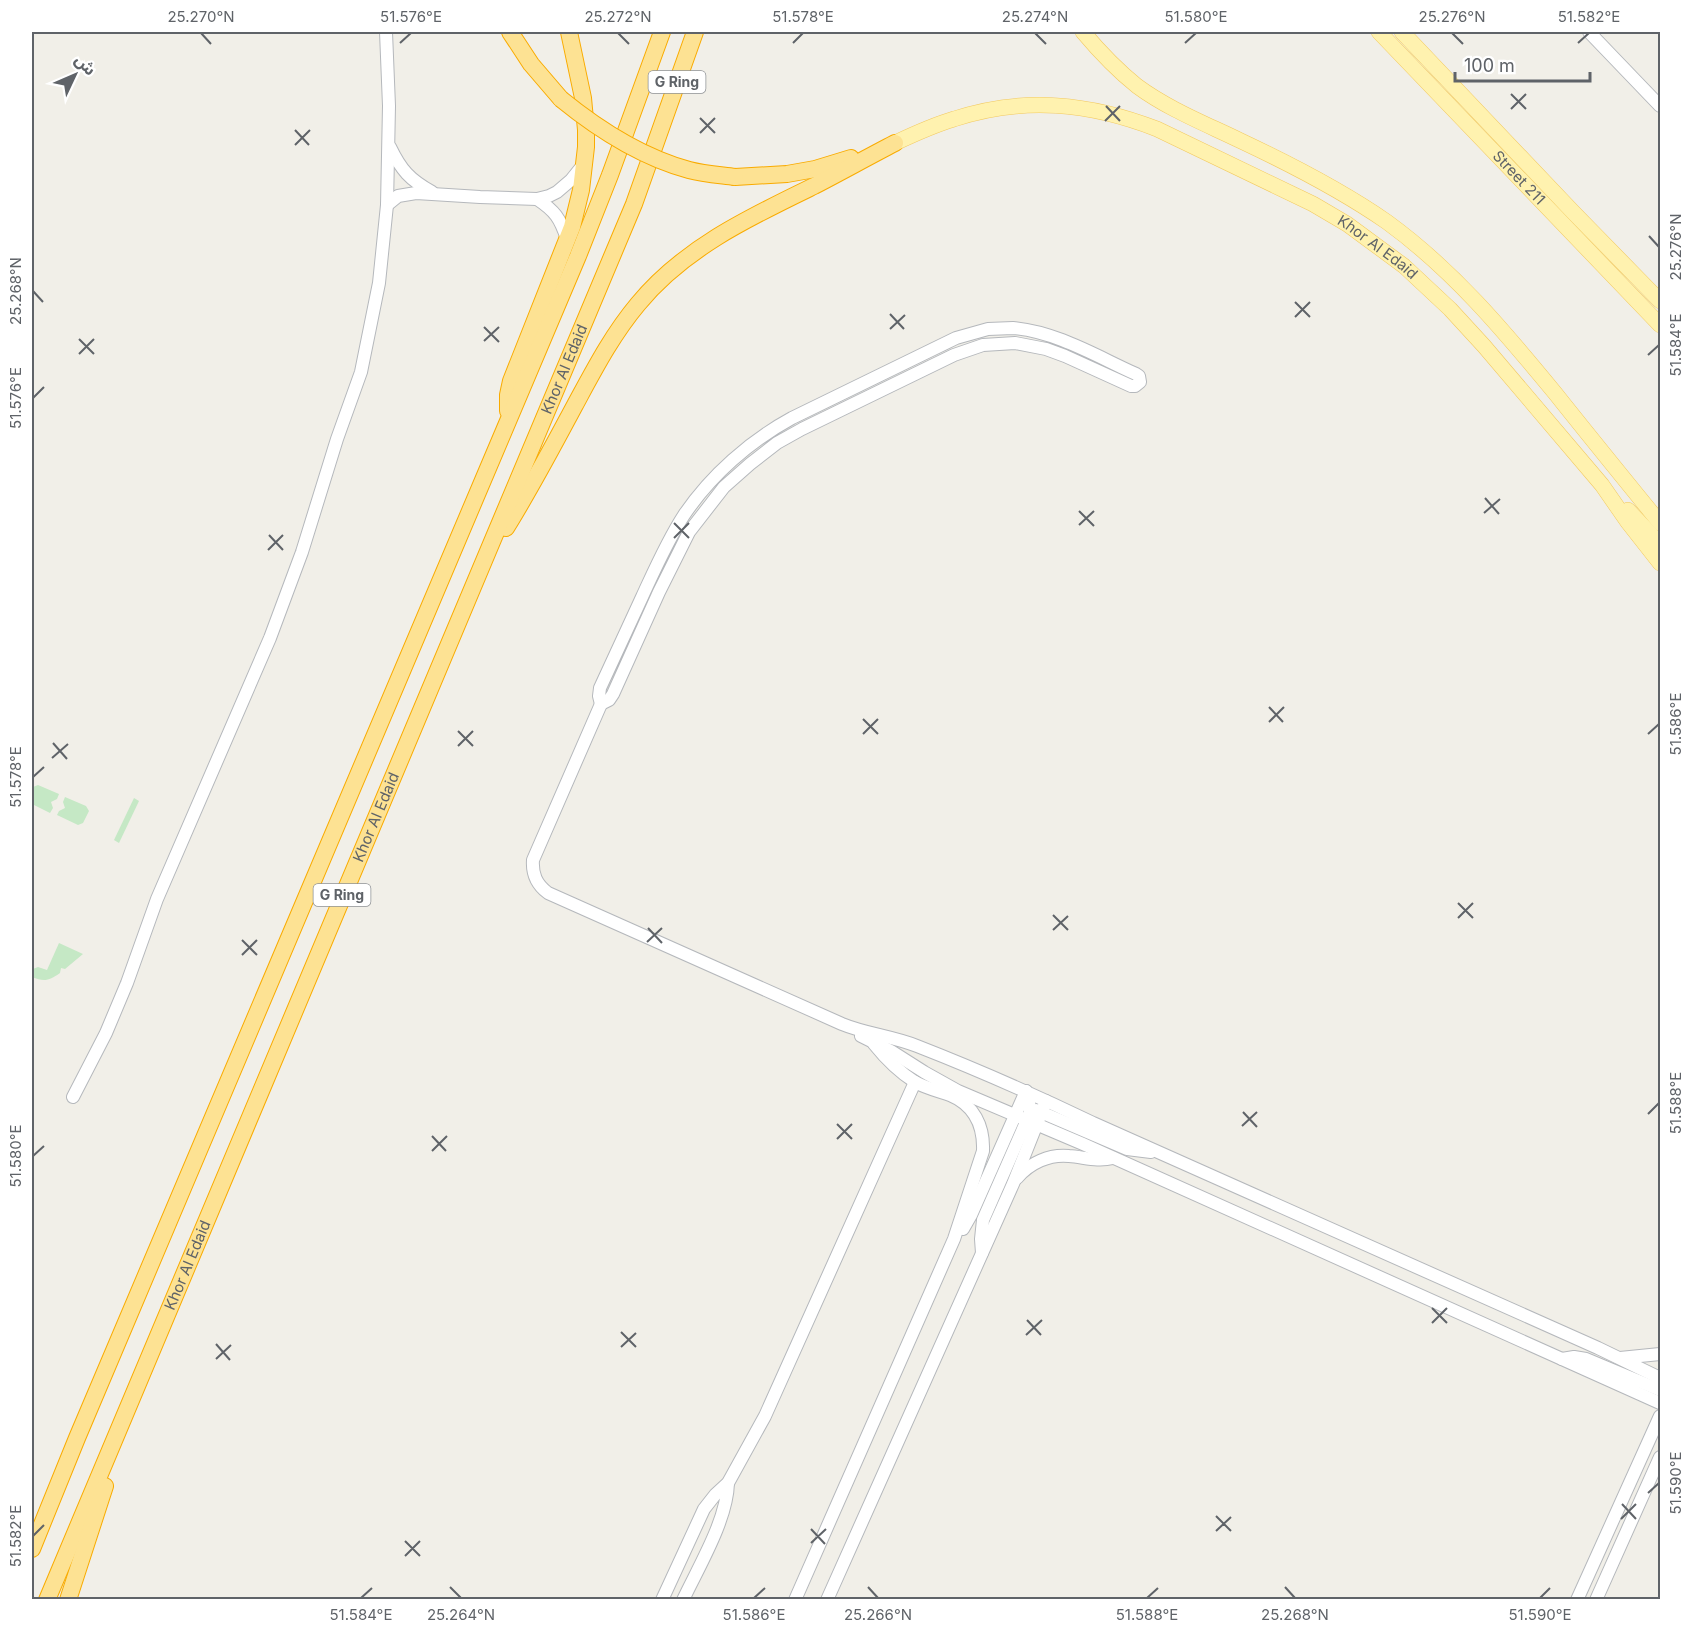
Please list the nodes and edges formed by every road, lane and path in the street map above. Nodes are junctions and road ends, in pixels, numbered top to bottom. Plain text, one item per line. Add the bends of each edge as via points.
1 (386, 32) edge
2 (510, 32) edge
3 (569, 32) edge
4 (662, 32) edge
5 (695, 32) edge
6 (1083, 32) edge
7 (1379, 32) edge
8 (1402, 32) edge
9 (1589, 32) edge
10 (1660, 106) edge
11 (895, 143) junction
12 (389, 146) junction
13 (584, 164) junction
14 (436, 194) junction
15 (537, 199) junction
16 (387, 205) junction
17 (567, 239) junction
18 (1660, 301) edge
19 (1660, 325) edge
20 (508, 423) junction
21 (1602, 485) junction
22 (1660, 523) edge
23 (1660, 544) edge
24 (1660, 563) edge
25 (479, 569) junction
26 (602, 704) junction
27 (842, 1024) junction
28 (871, 1041) junction
29 (915, 1082) junction
30 (1026, 1091) junction
31 (73, 1097) dead end
32 (1033, 1114) junction
33 (1113, 1158) junction
34 (1013, 1184) junction
35 (954, 1239) junction
36 (982, 1254) junction
37 (1660, 1354) edge
38 (1619, 1358) junction
39 (1561, 1360) junction
40 (1660, 1378) edge
41 (1660, 1390) edge
42 (1660, 1403) edge
43 (127, 1411) junction
44 (1660, 1416) edge
45 (77, 1438) junction
46 (1660, 1457) edge
47 (728, 1483) junction
48 (32, 1517) edge
49 (32, 1549) edge
50 (1593, 1563) junction
51 (47, 1599) edge
52 (68, 1599) edge
53 (663, 1599) edge
54 (683, 1599) edge
55 (795, 1599) edge
56 (827, 1599) edge
57 (1577, 1599) edge
58 (1588, 1599) edge
59 (1596, 1599) edge

1 - 12 street
2 - 11 highway, bridge via 561,99 600,130 663,162 691,171 735,177 787,174
3 - 13 highway via 583,98
4 - 20 highway, Khor Al Edaid / G Ring via 610,176
5 - 25 highway, Khor Al Edaid / G Ring via 634,204
6 - 22 main road, Khor Al Edaid via 1138,86 1322,181 1357,202 1442,266 1511,340
7 - 19 main road, Street 211
8 - 18 main road, Street 211
9 - 10 street
11 - 21 main road, Khor Al Edaid via 985,110 1046,104 1078,107 1133,119 1276,185 1347,224 1404,266 1484,346
11 - 25 highway via 730,228 656,283 600,358 538,474
12 - 14 street via 411,179
12 - 16 street
13 - 15 street via 557,192
13 - 17 highway via 577,210
14 - 15 street
14 - 16 street via 408,193
15 - 17 street via 554,211
16 - 31 street via 379,283 361,372 295,572 157,899 106,1033
17 - 20 highway via 511,381
20 - 45 highway, Khor Al Edaid / G Ring
21 - 23 main road
21 - 24 main road, Khor Al Edaid
25 - 43 highway, Khor Al Edaid / G Ring
26 - 26 street via 613,694 689,532 724,487 777,443 954,355 983,345 1015,343 1046,349 1131,386 1140,382 1139,376 1039,332 988,329 956,338 774,428 726,466 675,530 600,688
26 - 27 street via 535,852 532,867 537,882 548,893
27 - 28 street
27 - 30 street via 909,1043
28 - 29 street via 891,1064
28 - 32 street via 950,1086
29 - 35 street via 959,1100 974,1113 982,1131 981,1161
29 - 47 street via 769,1407
30 - 32 street
30 - 32 street
32 - 33 street
32 - 34 street
32 - 35 street
32 - 36 street via 983,1220
32 - 38 street via 1127,1149 1158,1151
33 - 34 street via 1050,1157 1025,1170
33 - 39 street
34 - 36 street
35 - 55 street
36 - 56 street
37 - 38 street
38 - 40 street
39 - 41 street via 1586,1359
39 - 42 street
43 - 51 highway, Khor Al Edaid / G Ring
43 - 52 highway
44 - 50 street
45 - 48 highway
45 - 49 highway, Khor Al Edaid / G Ring
46 - 59 street
47 - 53 street via 704,1509
47 - 54 street via 722,1516
50 - 57 street
50 - 58 street via 1600,1574

